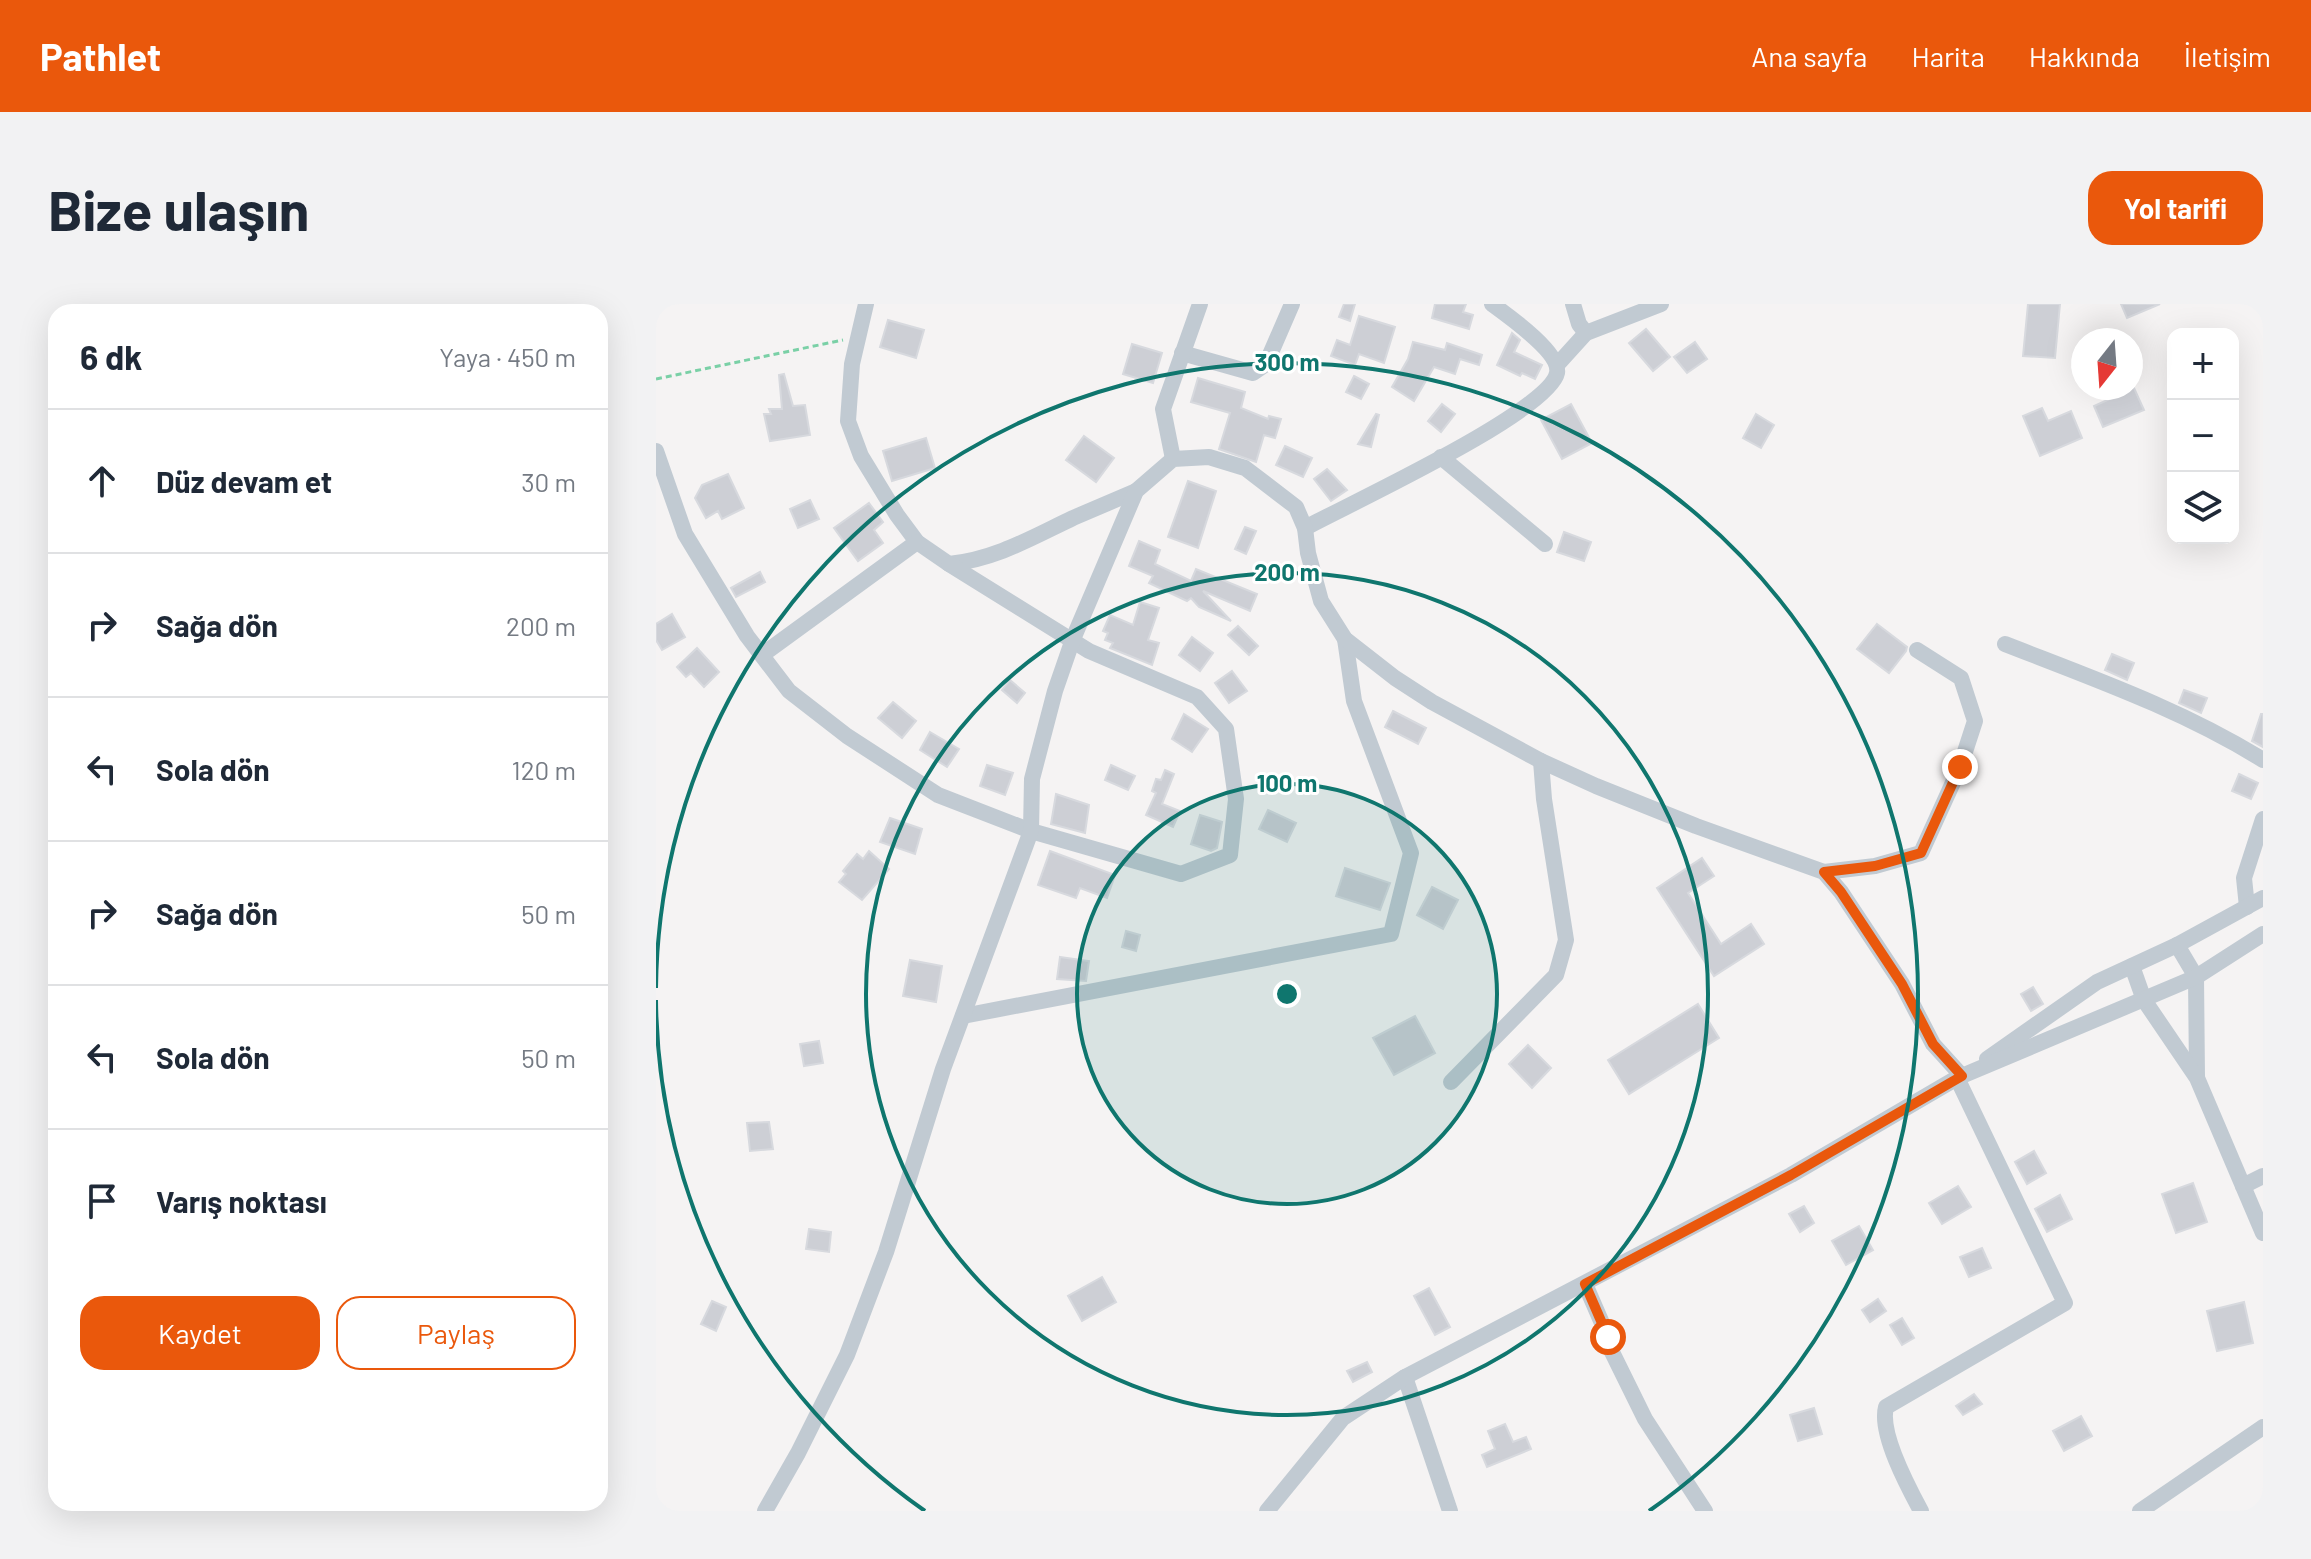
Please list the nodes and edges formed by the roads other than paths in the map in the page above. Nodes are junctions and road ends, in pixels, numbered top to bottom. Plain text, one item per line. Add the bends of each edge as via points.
1 (866, 304) edge
2 (1200, 304) edge
3 (1292, 304) edge
4 (1492, 304) edge
5 (1573, 304) edge
6 (1661, 304) edge
7 (1586, 333) junction
8 (1182, 353) junction
9 (1557, 365) junction
10 (656, 451) edge
11 (1441, 457) junction
12 (1173, 459) junction
13 (1136, 491) junction
14 (1305, 528) junction
15 (917, 542) junction
16 (1545, 544) dead end
17 (949, 564) junction
18 (1073, 639) junction
19 (1345, 639) junction
20 (2005, 644) dead end
21 (1917, 650) dead end
22 (762, 655) junction
23 (2263, 760) edge
24 (1541, 761) junction
25 (2263, 819) edge
26 (1031, 831) junction
27 (1824, 872) junction
28 (2263, 898) edge
29 (2247, 907) junction
30 (2263, 934) edge
31 (2177, 945) junction
32 (2132, 966) junction
33 (2196, 977) junction
34 (2144, 1000) junction
35 (963, 1016) junction
36 (1960, 1077) junction
37 (2197, 1078) junction
38 (1451, 1082) dead end
39 (2263, 1176) edge
40 (2243, 1186) junction
41 (2263, 1233) edge
42 (1585, 1284) junction
43 (1405, 1377) junction
44 (2263, 1427) edge
45 (765, 1511) edge
46 (1267, 1511) edge
47 (1450, 1511) edge
48 (1705, 1511) edge
49 (1921, 1511) edge
50 (2140, 1511) edge

1 - 15 street via 852,364 848,421 861,456
2 - 8 street
3 - 8 street via 1266,364 1253,373
4 - 9 street via 1515,320
5 - 7 street
6 - 7 street
7 - 9 street
8 - 12 street via 1163,409
9 - 11 street via 1557,375 1527,407
10 - 22 street via 685,534
11 - 14 street
11 - 16 street
12 - 13 street
12 - 14 street via 1209,457 1245,468 1296,507
13 - 17 street via 1027,542
13 - 18 street
14 - 19 street via 1321,601
15 - 17 street
15 - 22 street
17 - 18 street
18 - 26 street via 1032,779
18 - 26 street via 1089,651 1197,697 1226,729 1236,799 1230,855 1181,874
19 - 24 street via 1432,702
19 - 35 street via 1354,701 1411,853 1391,934
20 - 23 street via 2225,736
21 - 27 street via 1961,678 1975,721 1960,767 1921,853
22 - 26 street via 789,691 847,736 938,795
24 - 27 street
24 - 38 street via 1566,940 1556,975
25 - 29 street via 2244,878
26 - 35 street
27 - 36 street via 1902,984 1933,1044
28 - 29 street
29 - 31 street
30 - 33 street
31 - 32 street
31 - 33 street
32 - 34 street
32 - 36 street via 2097,982
33 - 34 street
33 - 37 street
34 - 36 street
34 - 37 street
35 - 45 street via 847,1355
36 - 42 street via 1791,1175
36 - 49 street via 2065,1303 1886,1407 1886,1432
37 - 40 street
39 - 40 street
40 - 41 street
42 - 43 street
42 - 48 street via 1645,1419
43 - 46 street via 1343,1418
43 - 47 street
44 - 50 street

